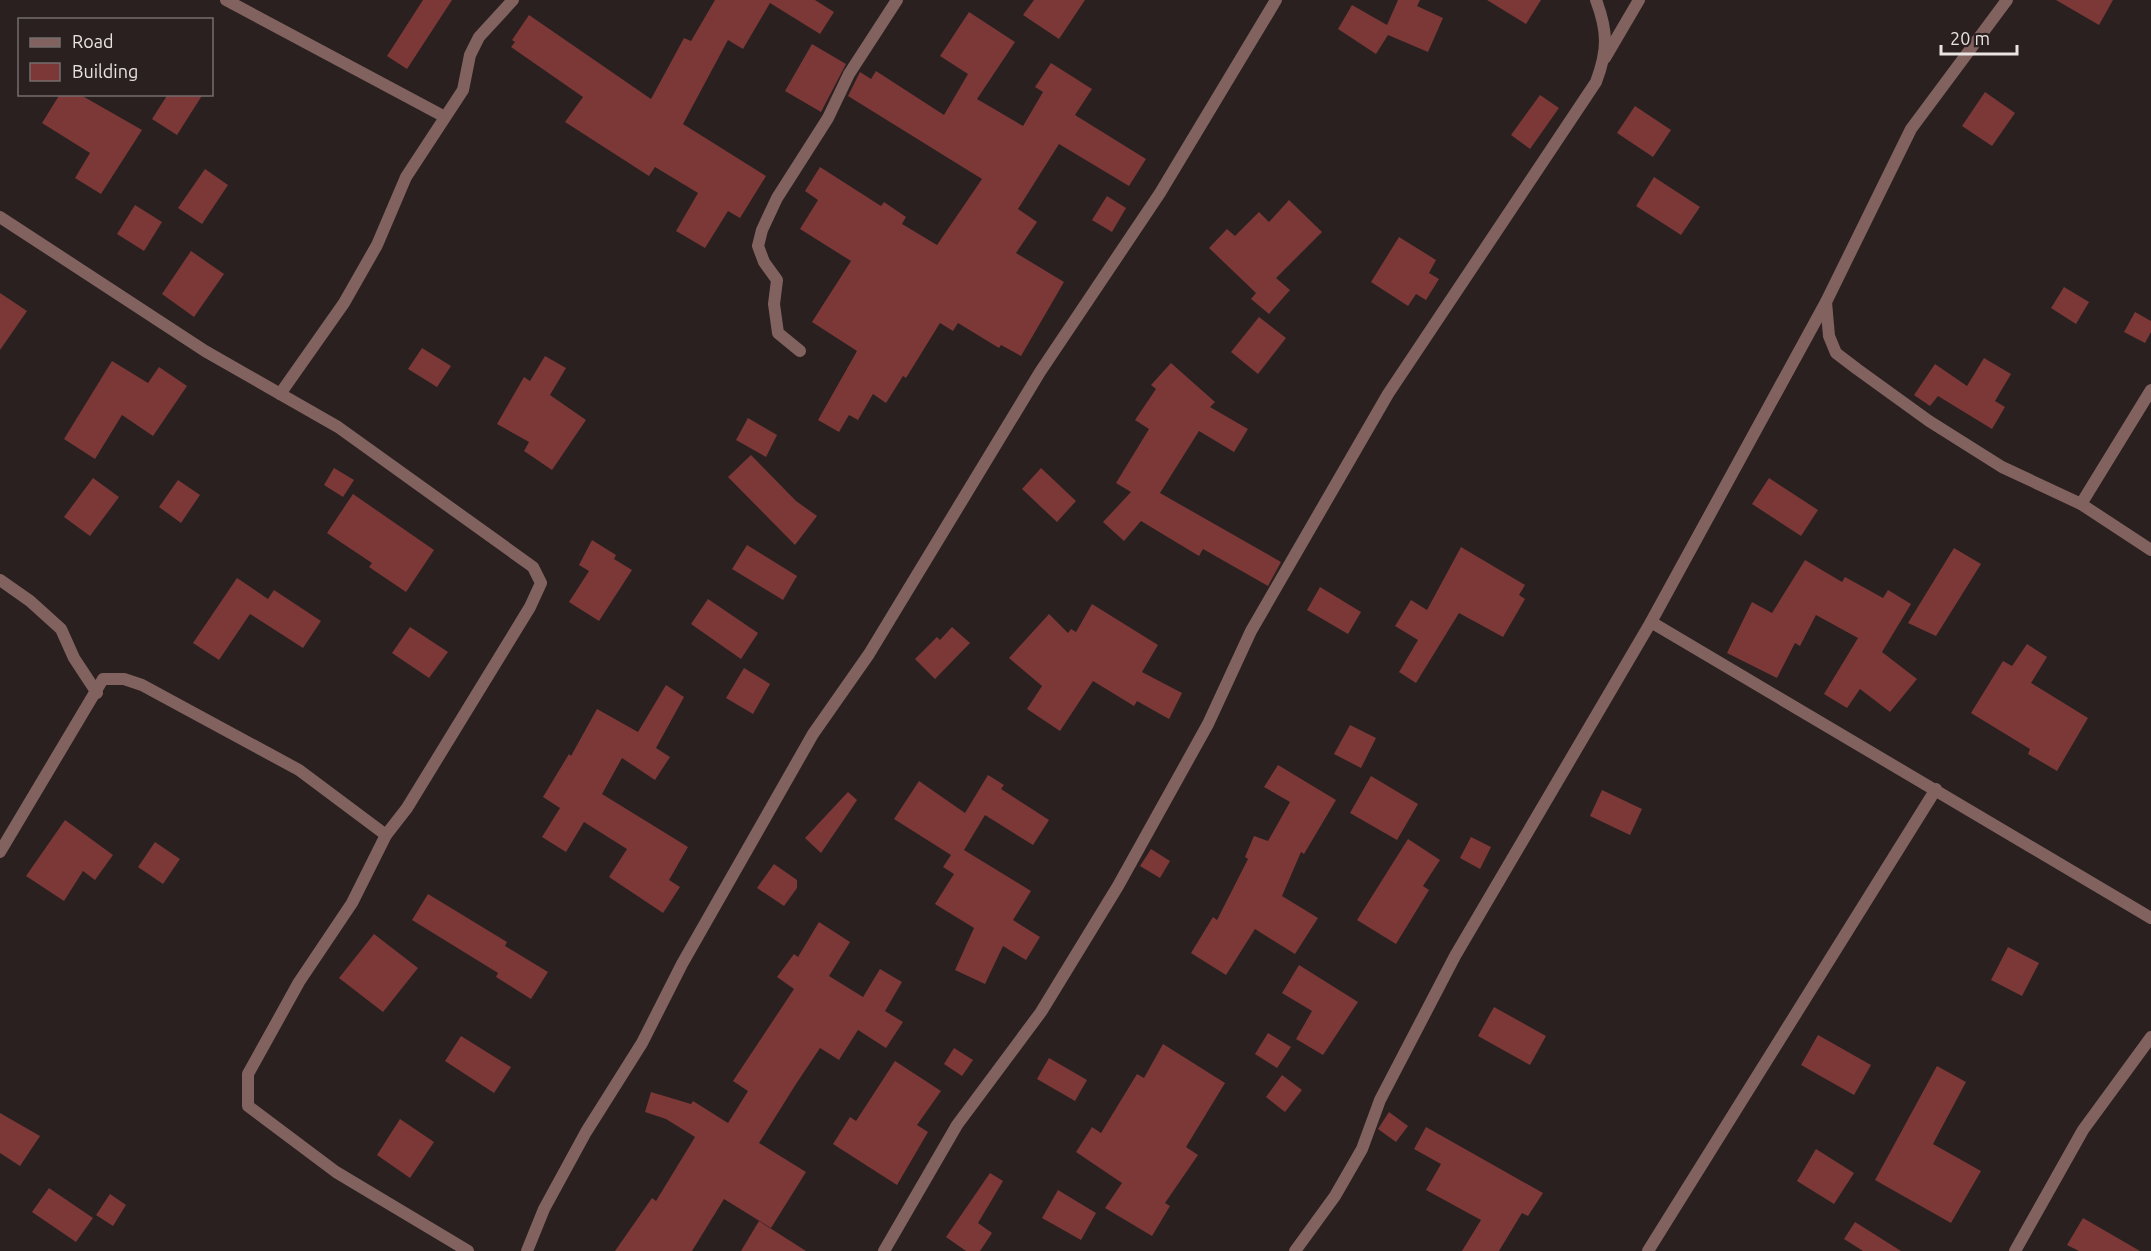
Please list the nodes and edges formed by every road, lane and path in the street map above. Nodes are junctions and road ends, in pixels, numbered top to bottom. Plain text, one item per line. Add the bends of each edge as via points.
1 (226, 0) edge
2 (513, 0) edge
3 (897, 0) edge
4 (1276, 0) edge
5 (1596, 0) edge
6 (1639, 0) edge
7 (2007, 0) edge
8 (1605, 59) junction
9 (445, 117) junction
10 (0, 218) edge
11 (1826, 302) junction
12 (800, 351) dead end
13 (2151, 390) edge
14 (280, 394) junction
15 (2080, 504) junction
16 (2151, 550) edge
17 (0, 580) edge
18 (1651, 622) junction
19 (97, 693) junction
20 (1936, 789) junction
21 (386, 835) junction
22 (0, 852) edge
23 (2151, 918) edge
24 (2151, 1037) edge
25 (468, 1251) edge
26 (527, 1251) edge
27 (884, 1251) edge
28 (1295, 1251) edge
29 (1648, 1251) edge
30 (2015, 1251) edge

1 - 9 street
2 - 9 street via 480,37 470,55 463,90
3 - 12 street via 849,74 828,118 777,198 762,230 758,246 777,280 774,304 778,333
4 - 26 street via 1160,193 1040,372 869,654 813,734 682,964 642,1043 586,1132 544,1209
5 - 8 street via 1606,26
6 - 8 street
7 - 11 street via 1911,129
8 - 27 street via 1596,82 1388,394 1251,631 1208,724 1118,886 1041,1012 957,1125
9 - 14 street via 406,177 377,245 344,303
10 - 14 street via 205,351
11 - 15 street via 1829,336 1836,353 1929,421 2002,467
11 - 18 street
13 - 15 street
14 - 21 street via 338,427 534,567 541,583 407,808
15 - 16 street
17 - 19 street via 61,629
18 - 20 street
18 - 28 street via 1455,956 1380,1100 1362,1149 1335,1196
19 - 21 street via 103,679 142,685 299,770
19 - 22 street
20 - 23 street
20 - 29 street
21 - 25 street via 352,903 299,982 249,1074 248,1106 336,1172
24 - 30 street via 2083,1130

